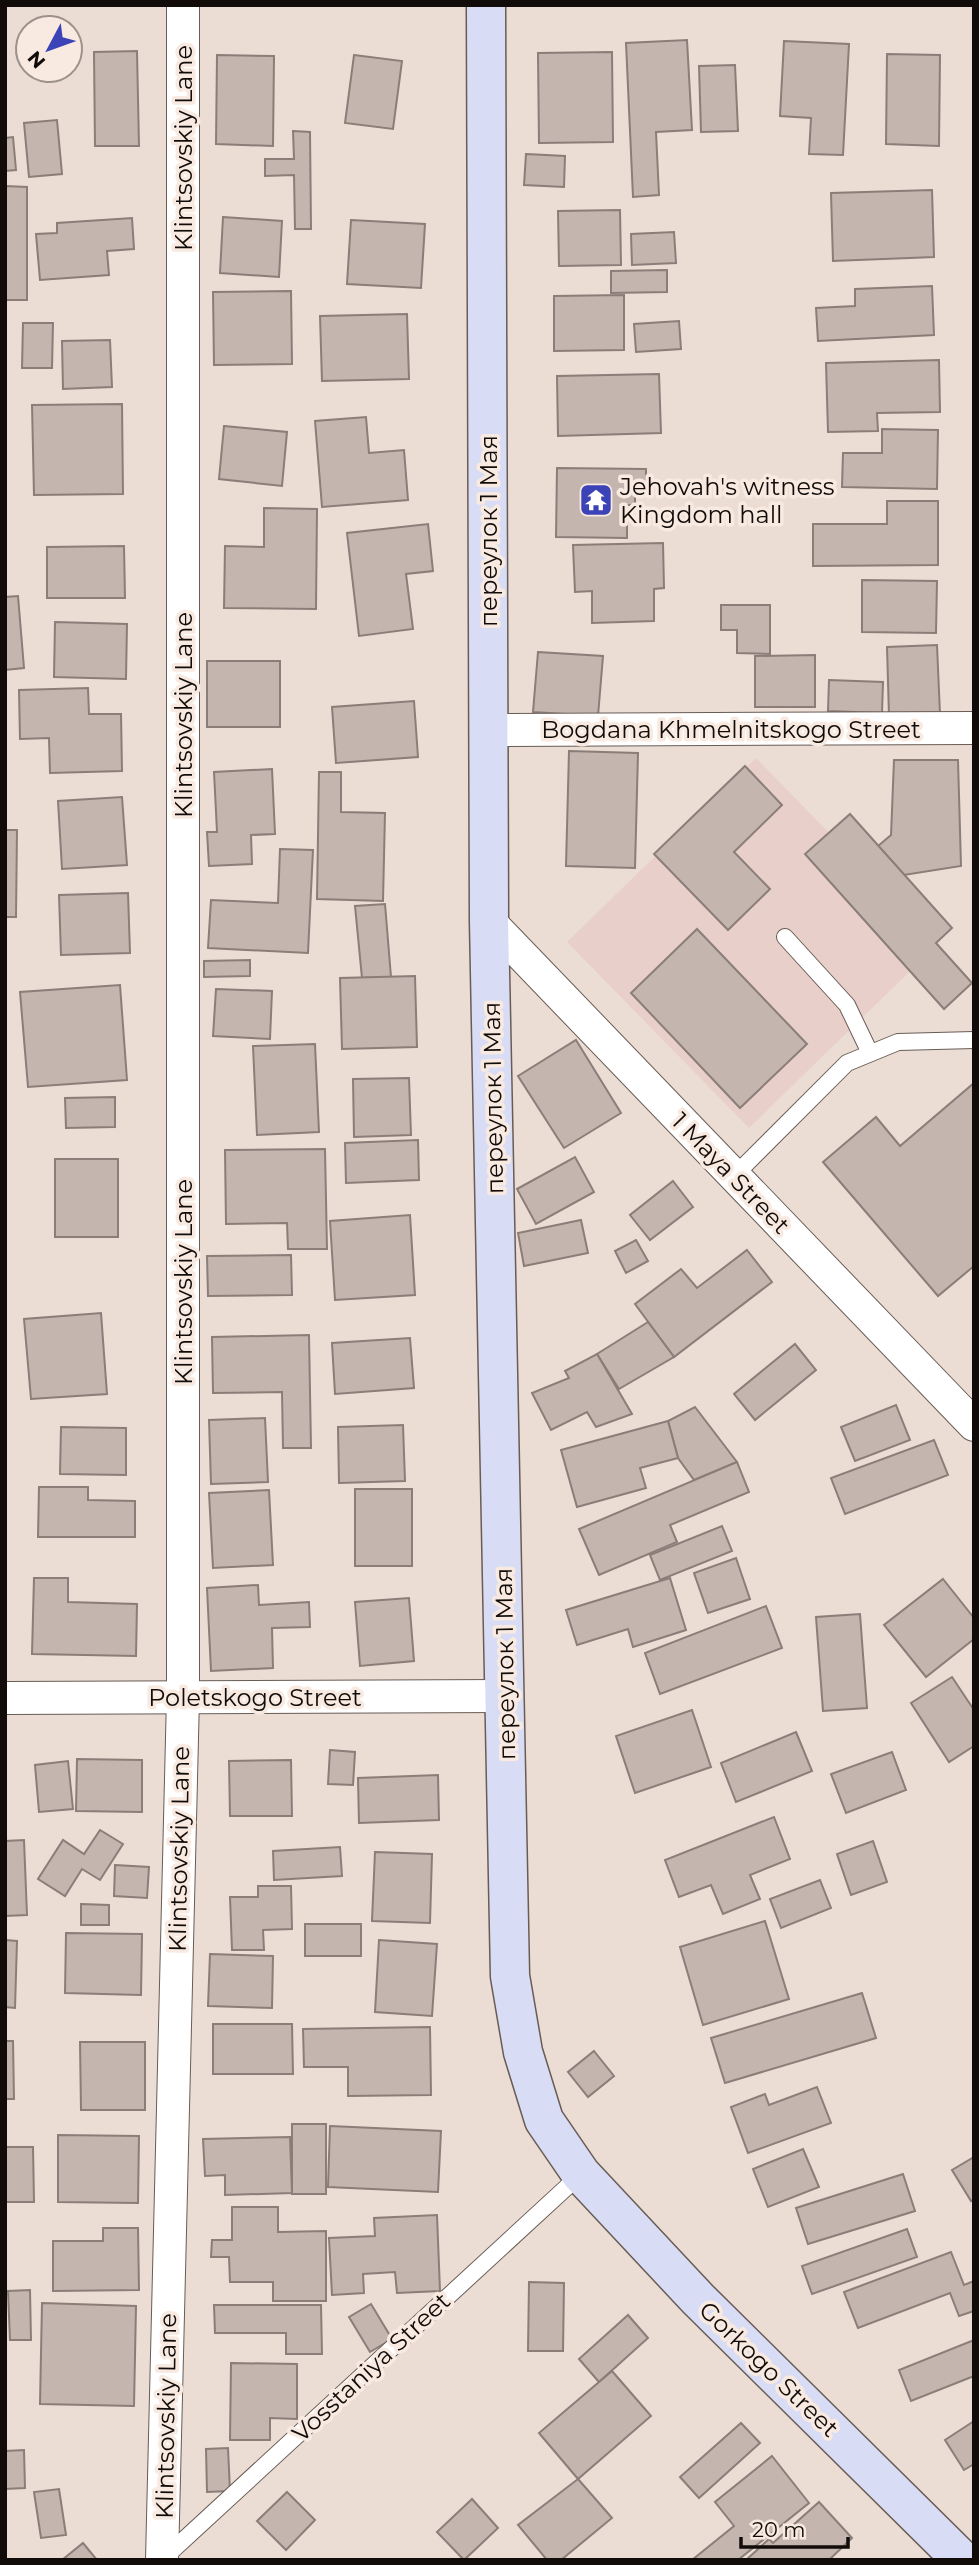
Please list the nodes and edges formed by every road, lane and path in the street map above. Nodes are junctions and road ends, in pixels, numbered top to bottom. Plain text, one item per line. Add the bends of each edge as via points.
1 (183, 5) edge
2 (486, 5) edge
3 (974, 728) edge
4 (489, 730) junction
5 (489, 921) junction
6 (785, 937) dead end
7 (974, 1040) edge
8 (870, 1053) junction
9 (734, 1176) junction
10 (974, 1426) edge
11 (505, 1696) junction
12 (183, 1697) junction
13 (5, 1698) edge
14 (581, 2174) junction
15 (974, 2551) edge
16 (162, 2560) edge
17 (962, 2560) edge

1 - 12 street, Klintsovskiy Lane
2 - 4 street, переулок 1 Мая
3 - 4 street, Bogdana Khmelnitskogo Street
4 - 5 street, переулок 1 Мая
5 - 9 street, 1 Maya Street
5 - 11 street, переулок 1 Мая
6 - 8 lane via 847,1005
7 - 8 lane via 898,1042
8 - 9 lane via 847,1063
9 - 10 street, 1 Maya Street
11 - 12 street, Poletskogo Street
11 - 14 street, переулок 1 Мая via 510,1976 523,2052 544,2120
12 - 13 street, Poletskogo Street
12 - 16 street, Klintsovskiy Lane
14 - 16 lane, Vosstaniya Street
14 - 17 street, Gorkogo Street via 698,2299
15 - 17 lane

